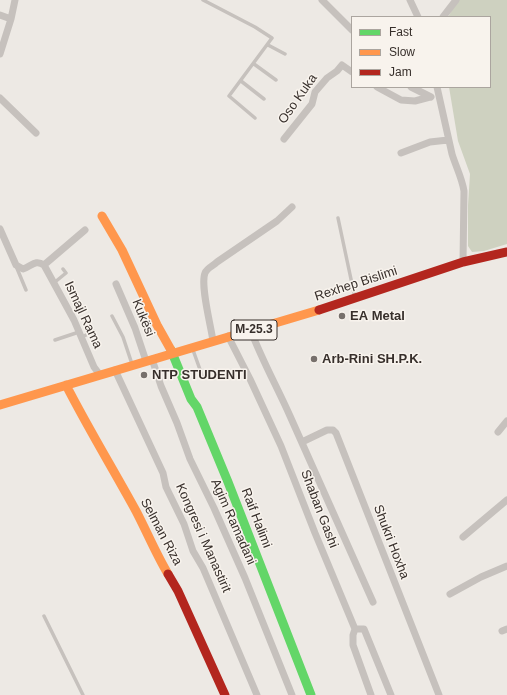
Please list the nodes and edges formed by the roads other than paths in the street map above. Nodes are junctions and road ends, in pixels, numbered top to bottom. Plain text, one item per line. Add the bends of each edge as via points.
1 (15, 0) edge
2 (203, 0) edge
3 (322, 0) edge
4 (410, 0) edge
5 (456, 0) edge
6 (0, 15) edge
7 (418, 16) edge
8 (444, 16) edge
9 (11, 19) junction
10 (351, 29) edge
11 (268, 45) junction
12 (0, 54) edge
13 (285, 54) dead end
14 (254, 64) junction
15 (351, 71) edge
16 (276, 80) dead end
17 (241, 81) junction
18 (379, 88) edge
19 (413, 88) edge
20 (437, 88) edge
21 (430, 97) junction
22 (0, 98) edge
23 (439, 98) junction
24 (264, 99) dead end
25 (255, 118) dead end
26 (36, 133) dead end
27 (284, 139) dead end
28 (448, 140) junction
29 (401, 153) dead end
30 (292, 207) dead end
31 (102, 216) dead end
32 (338, 218) dead end
33 (0, 229) edge
34 (85, 230) dead end
35 (507, 252) edge
36 (463, 262) junction
37 (16, 265) junction
38 (44, 265) junction
39 (63, 269) dead end
40 (55, 282) junction
41 (116, 284) dead end
42 (26, 290) dead end
43 (355, 299) junction
44 (112, 316) dead end
45 (94, 331) dead end
46 (251, 331) junction
47 (80, 335) junction
48 (228, 336) junction
49 (55, 340) dead end
50 (213, 341) junction
51 (192, 347) junction
52 (173, 353) junction
53 (149, 360) junction
54 (133, 365) junction
55 (115, 370) junction
56 (100, 374) junction
57 (203, 378) dead end
58 (66, 385) junction
59 (0, 406) edge
60 (507, 421) edge
61 (498, 432) dead end
62 (302, 442) junction
63 (507, 500) edge
64 (463, 537) dead end
65 (507, 566) edge
66 (450, 594) dead end
67 (373, 602) dead end
68 (44, 616) dead end
69 (355, 629) junction
70 (83, 695) edge
71 (226, 695) edge
72 (257, 695) edge
73 (292, 695) edge
74 (311, 695) edge
75 (371, 695) edge
76 (391, 695) edge
77 (439, 695) edge

1 - 9 street
2 - 11 lane via 272,38
3 - 10 street
4 - 7 street
5 - 8 street
6 - 9 street
9 - 12 street
11 - 13 lane
11 - 14 lane
14 - 16 lane
14 - 17 lane
15 - 27 street, Oso Kuka via 342,65 327,78 315,92 312,104
17 - 24 lane
17 - 25 lane via 229,96
18 - 21 street via 401,100 415,101
19 - 21 street
20 - 23 street
21 - 23 street
22 - 26 street
23 - 28 street
28 - 29 street via 430,142
28 - 36 street via 455,165 463,181
30 - 50 street via 205,274 206,300
31 - 52 street via 122,250 156,326
32 - 43 lane
33 - 37 street
34 - 38 street
35 - 36 street, Rexhep Bislimi / M-25.3
36 - 43 street, Rexhep Bislimi / M-25.3
37 - 38 street via 23,268 40,262
37 - 42 lane
38 - 40 street, Ismajl Rama
39 - 40 lane via 66,273
40 - 47 street, Ismajl Rama
41 - 53 street, Kukësi
43 - 46 street, Rexhep Bislimi / M-25.3
44 - 54 lane
45 - 47 lane
46 - 48 street, Rexhep Bislimi / M-25.3
46 - 62 street
47 - 49 lane
47 - 56 street, Ismajl Rama via 94,367
48 - 50 street, Rexhep Bislimi / M-25.3
48 - 69 street, Shaban Gashi via 278,439
50 - 51 street, Rexhep Bislimi / M-25.3
51 - 52 street, Rexhep Bislimi / M-25.3
51 - 57 lane
52 - 53 street, Rexhep Bislimi / M-25.3
52 - 74 street, Raif Halimi via 228,482
53 - 54 street, Rexhep Bislimi / M-25.3
53 - 73 street, Agim Ramadani via 190,459 230,543
54 - 55 street, Rexhep Bislimi / M-25.3
55 - 56 street, Rexhep Bislimi / M-25.3
55 - 72 street, Kongresi i Manastirit via 163,473 166,488
56 - 58 street, Rexhep Bislimi / M-25.3
58 - 59 street, Rexhep Bislimi / M-25.3
58 - 71 street, Selman Riza via 178,592
60 - 61 street
62 - 67 street
62 - 77 street, Shukri Hoxha via 327,430 336,433
63 - 64 street
65 - 66 street via 480,577
68 - 70 lane
69 - 75 street, Shaban Gashi via 352,636 353,645
69 - 76 street via 364,629

